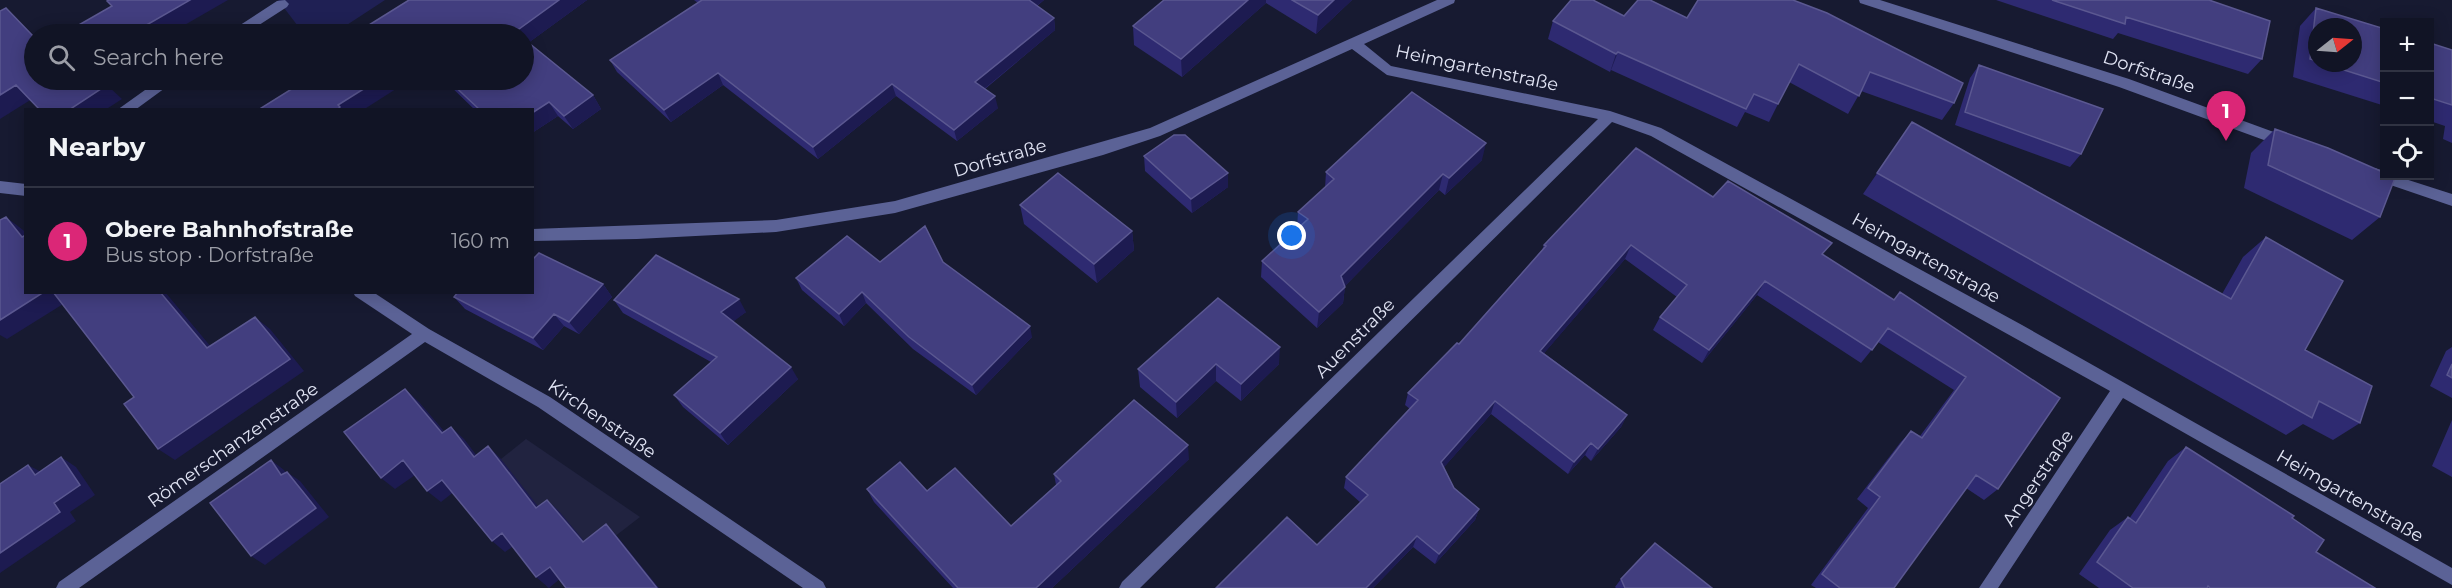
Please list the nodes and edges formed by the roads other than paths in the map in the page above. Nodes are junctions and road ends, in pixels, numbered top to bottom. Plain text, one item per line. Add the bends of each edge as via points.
1 (1449, 0) edge
2 (1865, 0) edge
3 (1886, 3) edge
4 (282, 4) dead end
5 (252, 24) edge
6 (1355, 44) junction
7 (154, 90) edge
8 (127, 108) edge
9 (1610, 116) junction
10 (2297, 146) edge
11 (2361, 169) edge
12 (0, 187) edge
13 (24, 190) edge
14 (2452, 200) edge
15 (534, 235) edge
16 (363, 294) edge
17 (424, 333) junction
18 (2120, 389) junction
19 (2452, 578) edge
20 (65, 588) edge
21 (817, 588) edge
22 (1128, 588) edge
23 (1988, 588) edge

1 - 6 street, Dorfstraße
2 - 3 street, Dorfstraße
3 - 10 street, Dorfstraße
4 - 5 street
6 - 9 street, Heimgartenstraße via 1387,70
6 - 15 street, Dorfstraße via 1155,132 895,207 776,226
7 - 8 street
9 - 18 street, Heimgartenstraße via 1666,138
9 - 22 street, Auenstraße
11 - 14 street
12 - 13 street
16 - 17 street, Kirchenstraße
17 - 20 street, Römerschanzenstraße
17 - 21 street, Kirchenstraße via 544,402
18 - 19 street, Heimgartenstraße
18 - 23 street, Angerstraße

